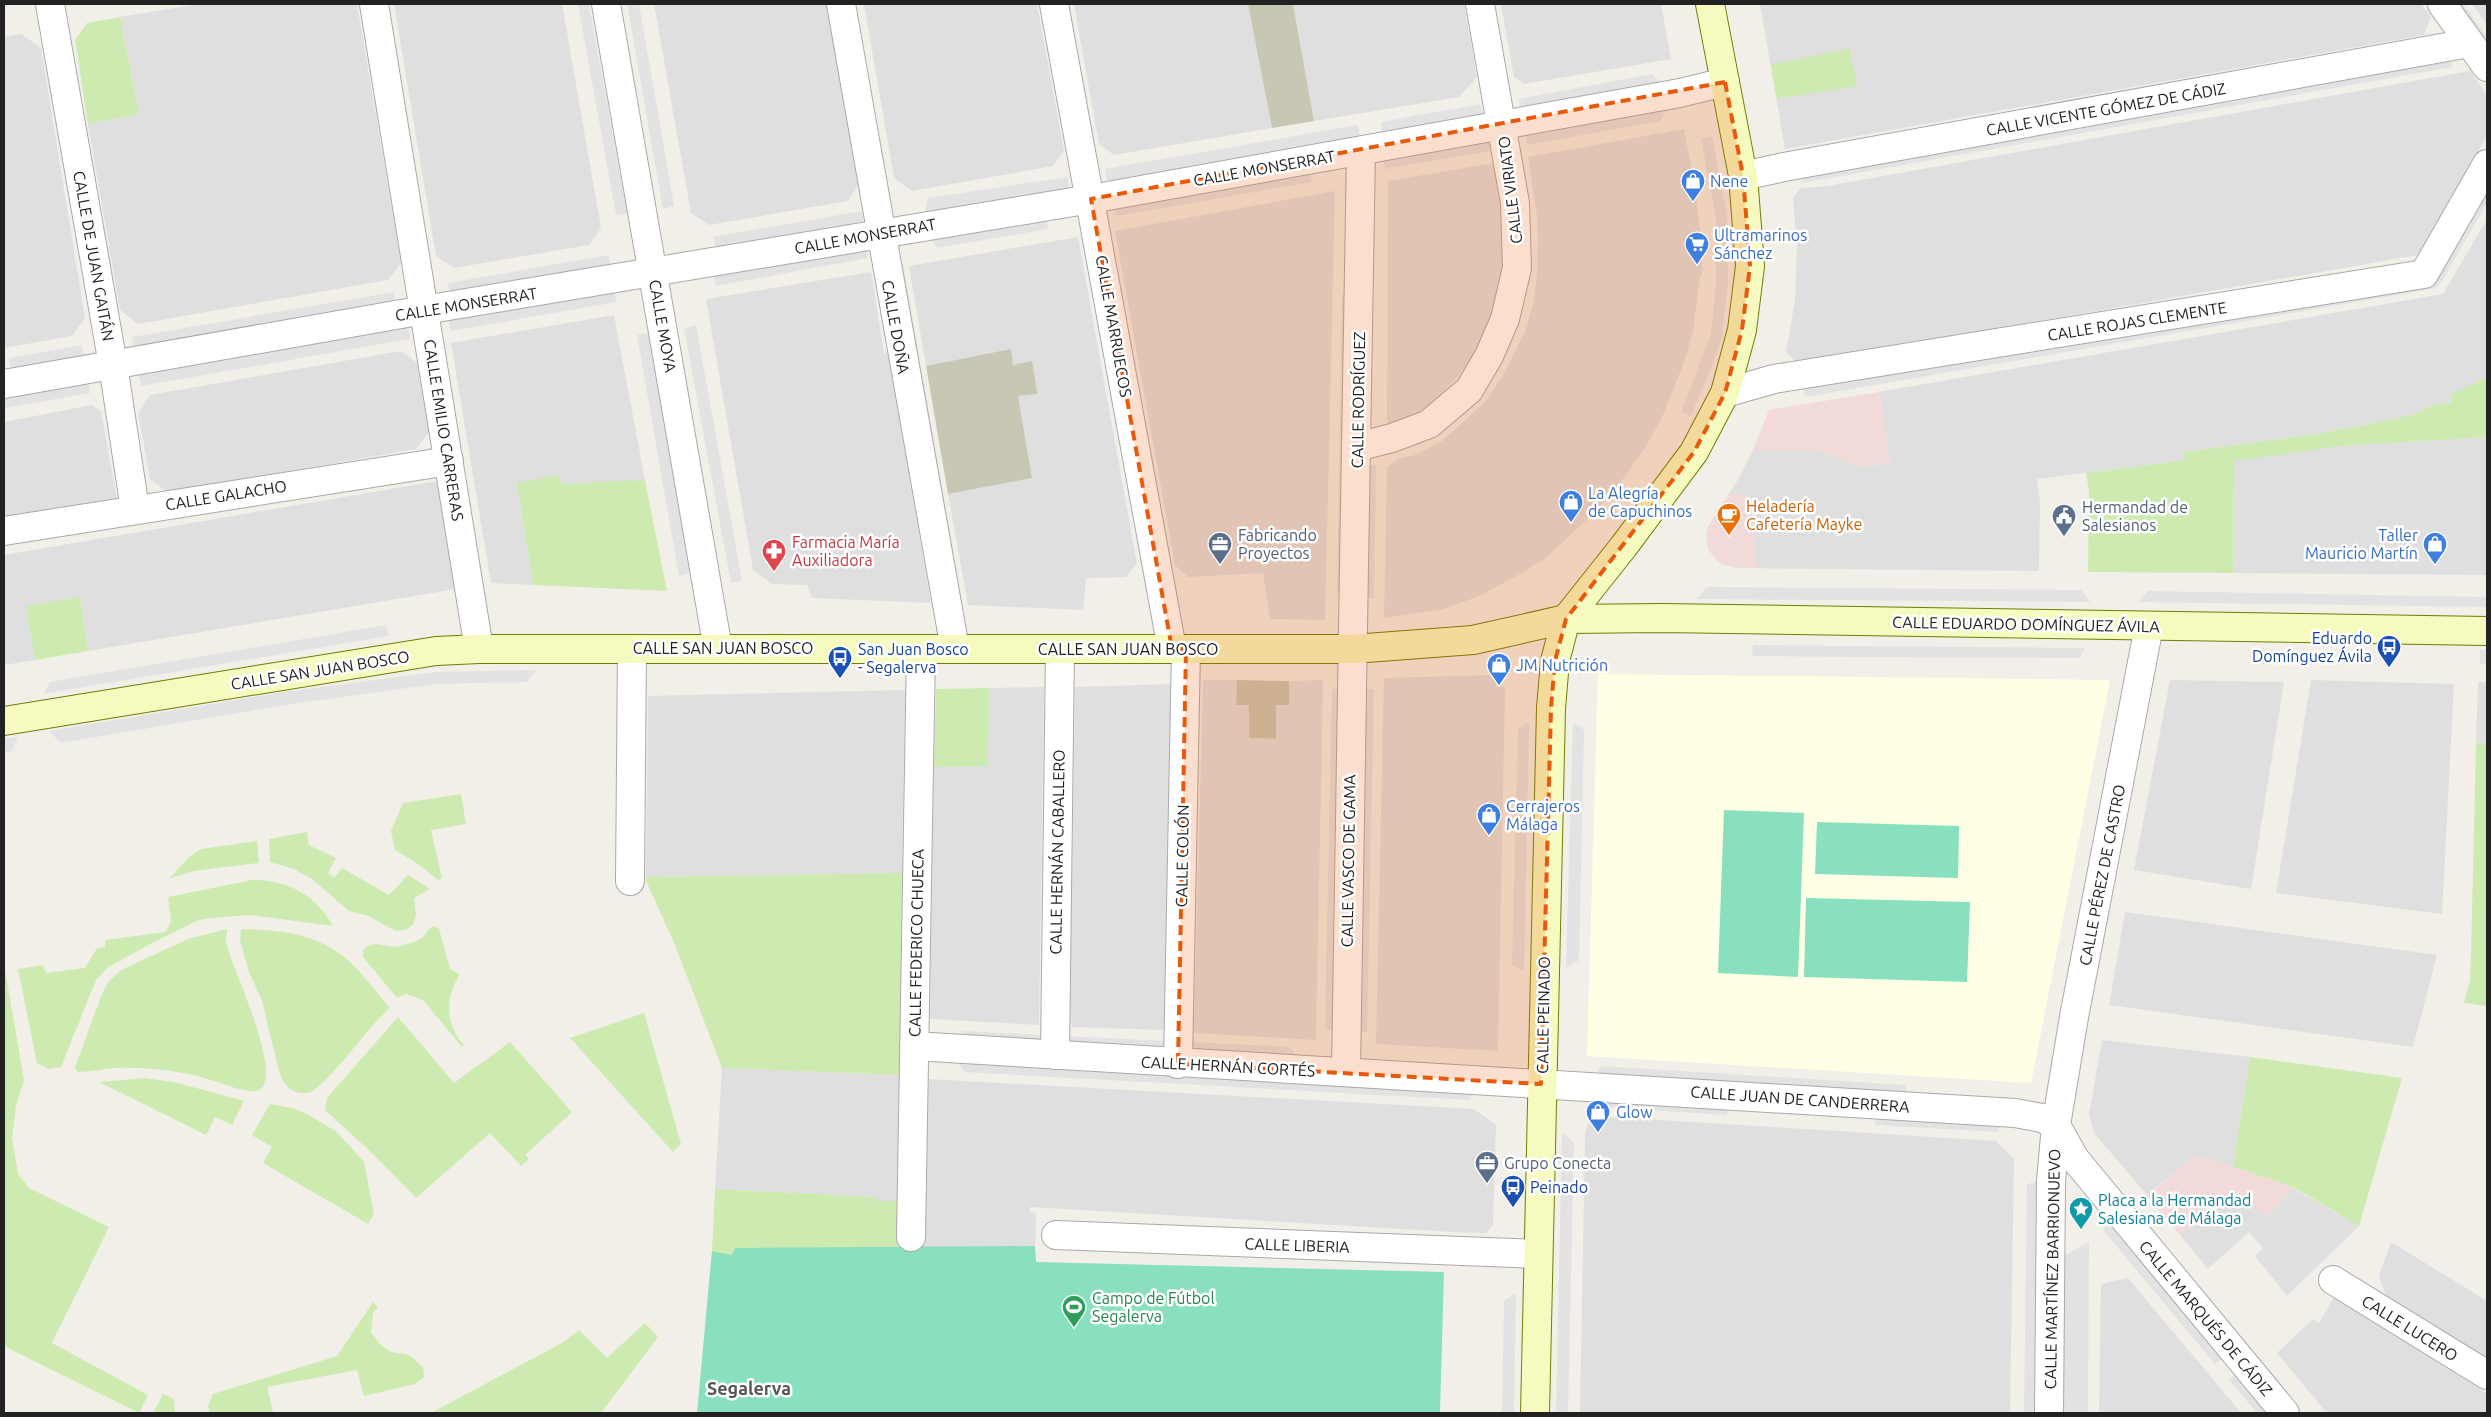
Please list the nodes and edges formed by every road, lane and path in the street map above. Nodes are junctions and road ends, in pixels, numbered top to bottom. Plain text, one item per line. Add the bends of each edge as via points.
1 (50, 4) edge
2 (374, 4) edge
3 (606, 4) edge
4 (841, 4) edge
5 (1054, 4) edge
6 (1480, 4) edge
7 (1710, 4) edge
8 (2442, 4) edge
9 (2470, 43) junction
10 (2487, 68) edge
11 (1725, 82) junction
12 (1502, 124) junction
13 (1361, 151) junction
14 (2487, 164) edge
15 (1742, 176) junction
16 (1091, 199) junction
17 (880, 233) junction
18 (653, 273) junction
19 (424, 310) junction
20 (113, 364) junction
21 (4, 384) edge
22 (1725, 393) junction
23 (1358, 446) junction
24 (449, 461) junction
25 (135, 509) junction
26 (4, 531) edge
27 (1566, 619) junction
28 (2149, 626) junction
29 (2487, 631) edge
30 (479, 649) junction
31 (632, 649) junction
32 (718, 649) junction
33 (921, 649) junction
34 (955, 649) junction
35 (1060, 649) junction
36 (1179, 649) junction
37 (1353, 649) junction
38 (4, 721) edge
39 (630, 881) dead end
40 (914, 1046) junction
41 (1055, 1055) junction
42 (1178, 1064) junction
43 (1346, 1072) junction
44 (1541, 1084) junction
45 (2056, 1125) junction
46 (1056, 1235) dead end
47 (911, 1237) dead end
48 (1538, 1254) junction
49 (2333, 1280) dead end
50 (2487, 1375) edge
51 (1535, 1413) edge
52 (2049, 1413) edge
53 (2285, 1413) edge

1 - 20 street, CALLE DE JUAN GAITÁN
2 - 19 street, CALLE EMILIO CARRERAS
3 - 18 street, CALLE MOYA
4 - 17 street, CALLE DOÑA
5 - 16 street, CALLE MARRUECOS
6 - 12 street, CALLE VIRIATO
7 - 11 main road
8 - 9 street
9 - 10 street
9 - 15 street, CALLE VICENTE GÓMEZ DE CÁDIZ
11 - 12 street, CALLE MONSERRAT
11 - 15 main road
12 - 13 street, CALLE MONSERRAT
12 - 23 street, CALLE VIRIATO via 1515,203 1517,268 1505,319 1489,356 1469,390 1429,424
13 - 16 street, CALLE MONSERRAT
13 - 23 street, CALLE RODRÍGUEZ
14 - 22 street, CALLE ROJAS CLEMENTE via 2424,274 1774,380
15 - 22 main road via 1750,266 1742,330
16 - 17 street, CALLE MONSERRAT
16 - 36 street, CALLE MARRUECOS
17 - 18 street, CALLE MONSERRAT
17 - 34 street, CALLE DOÑA
18 - 19 street, CALLE MONSERRAT
18 - 32 street, CALLE MOYA
19 - 20 street, CALLE MONSERRAT
19 - 24 street, CALLE EMILIO CARRERAS
20 - 21 street, CALLE MONSERRAT
20 - 25 street, CALLE DE JUAN GAITÁN
22 - 27 main road via 1694,452
23 - 37 street, CALLE RODRÍGUEZ
24 - 25 street, CALLE GALACHO
24 - 30 street, CALLE EMILIO CARRERAS
25 - 26 street, CALLE GALACHO
27 - 28 main road, CALLE EDUARDO DOMÍNGUEZ ÁVILA
27 - 37 main road, CALLE SAN JUAN BOSCO via 1473,640
27 - 44 main road, CALLE PEINADO via 1555,662 1551,708
28 - 29 main road, CALLE EDUARDO DOMÍNGUEZ ÁVILA
28 - 45 street, CALLE PÉREZ DE CASTRO
30 - 31 main road, CALLE SAN JUAN BOSCO
30 - 38 main road, CALLE SAN JUAN BOSCO via 436,651
31 - 32 main road, CALLE SAN JUAN BOSCO
31 - 39 street
32 - 33 main road, CALLE SAN JUAN BOSCO
33 - 34 main road, CALLE SAN JUAN BOSCO
33 - 40 street, CALLE FEDERICO CHUECA
34 - 35 main road, CALLE SAN JUAN BOSCO
35 - 36 main road, CALLE SAN JUAN BOSCO
35 - 41 street, CALLE HERNÁN CABALLERO
36 - 37 main road, CALLE SAN JUAN BOSCO
36 - 42 street, CALLE COLÓN
37 - 43 street, CALLE VASCO DE GAMA
40 - 41 street, CALLE HERNÁN CORTÉS
40 - 47 street, CALLE FEDERICO CHUECA
41 - 42 street, CALLE HERNÁN CORTÉS
42 - 43 street, CALLE HERNÁN CORTÉS
43 - 44 street, CALLE HERNÁN CORTÉS
44 - 45 street, CALLE JUAN DE CANDERRERA via 2015,1113 2042,1118
44 - 48 main road, CALLE PEINADO
45 - 52 street, CALLE MARTÍNEZ BARRIONUEVO via 2051,1181
45 - 53 street, CALLE MARQUÉS DE CÁDIZ via 2075,1159
46 - 48 street, CALLE LIBERIA
48 - 51 main road, CALLE PEINADO
49 - 50 street, CALLE LUCERO

